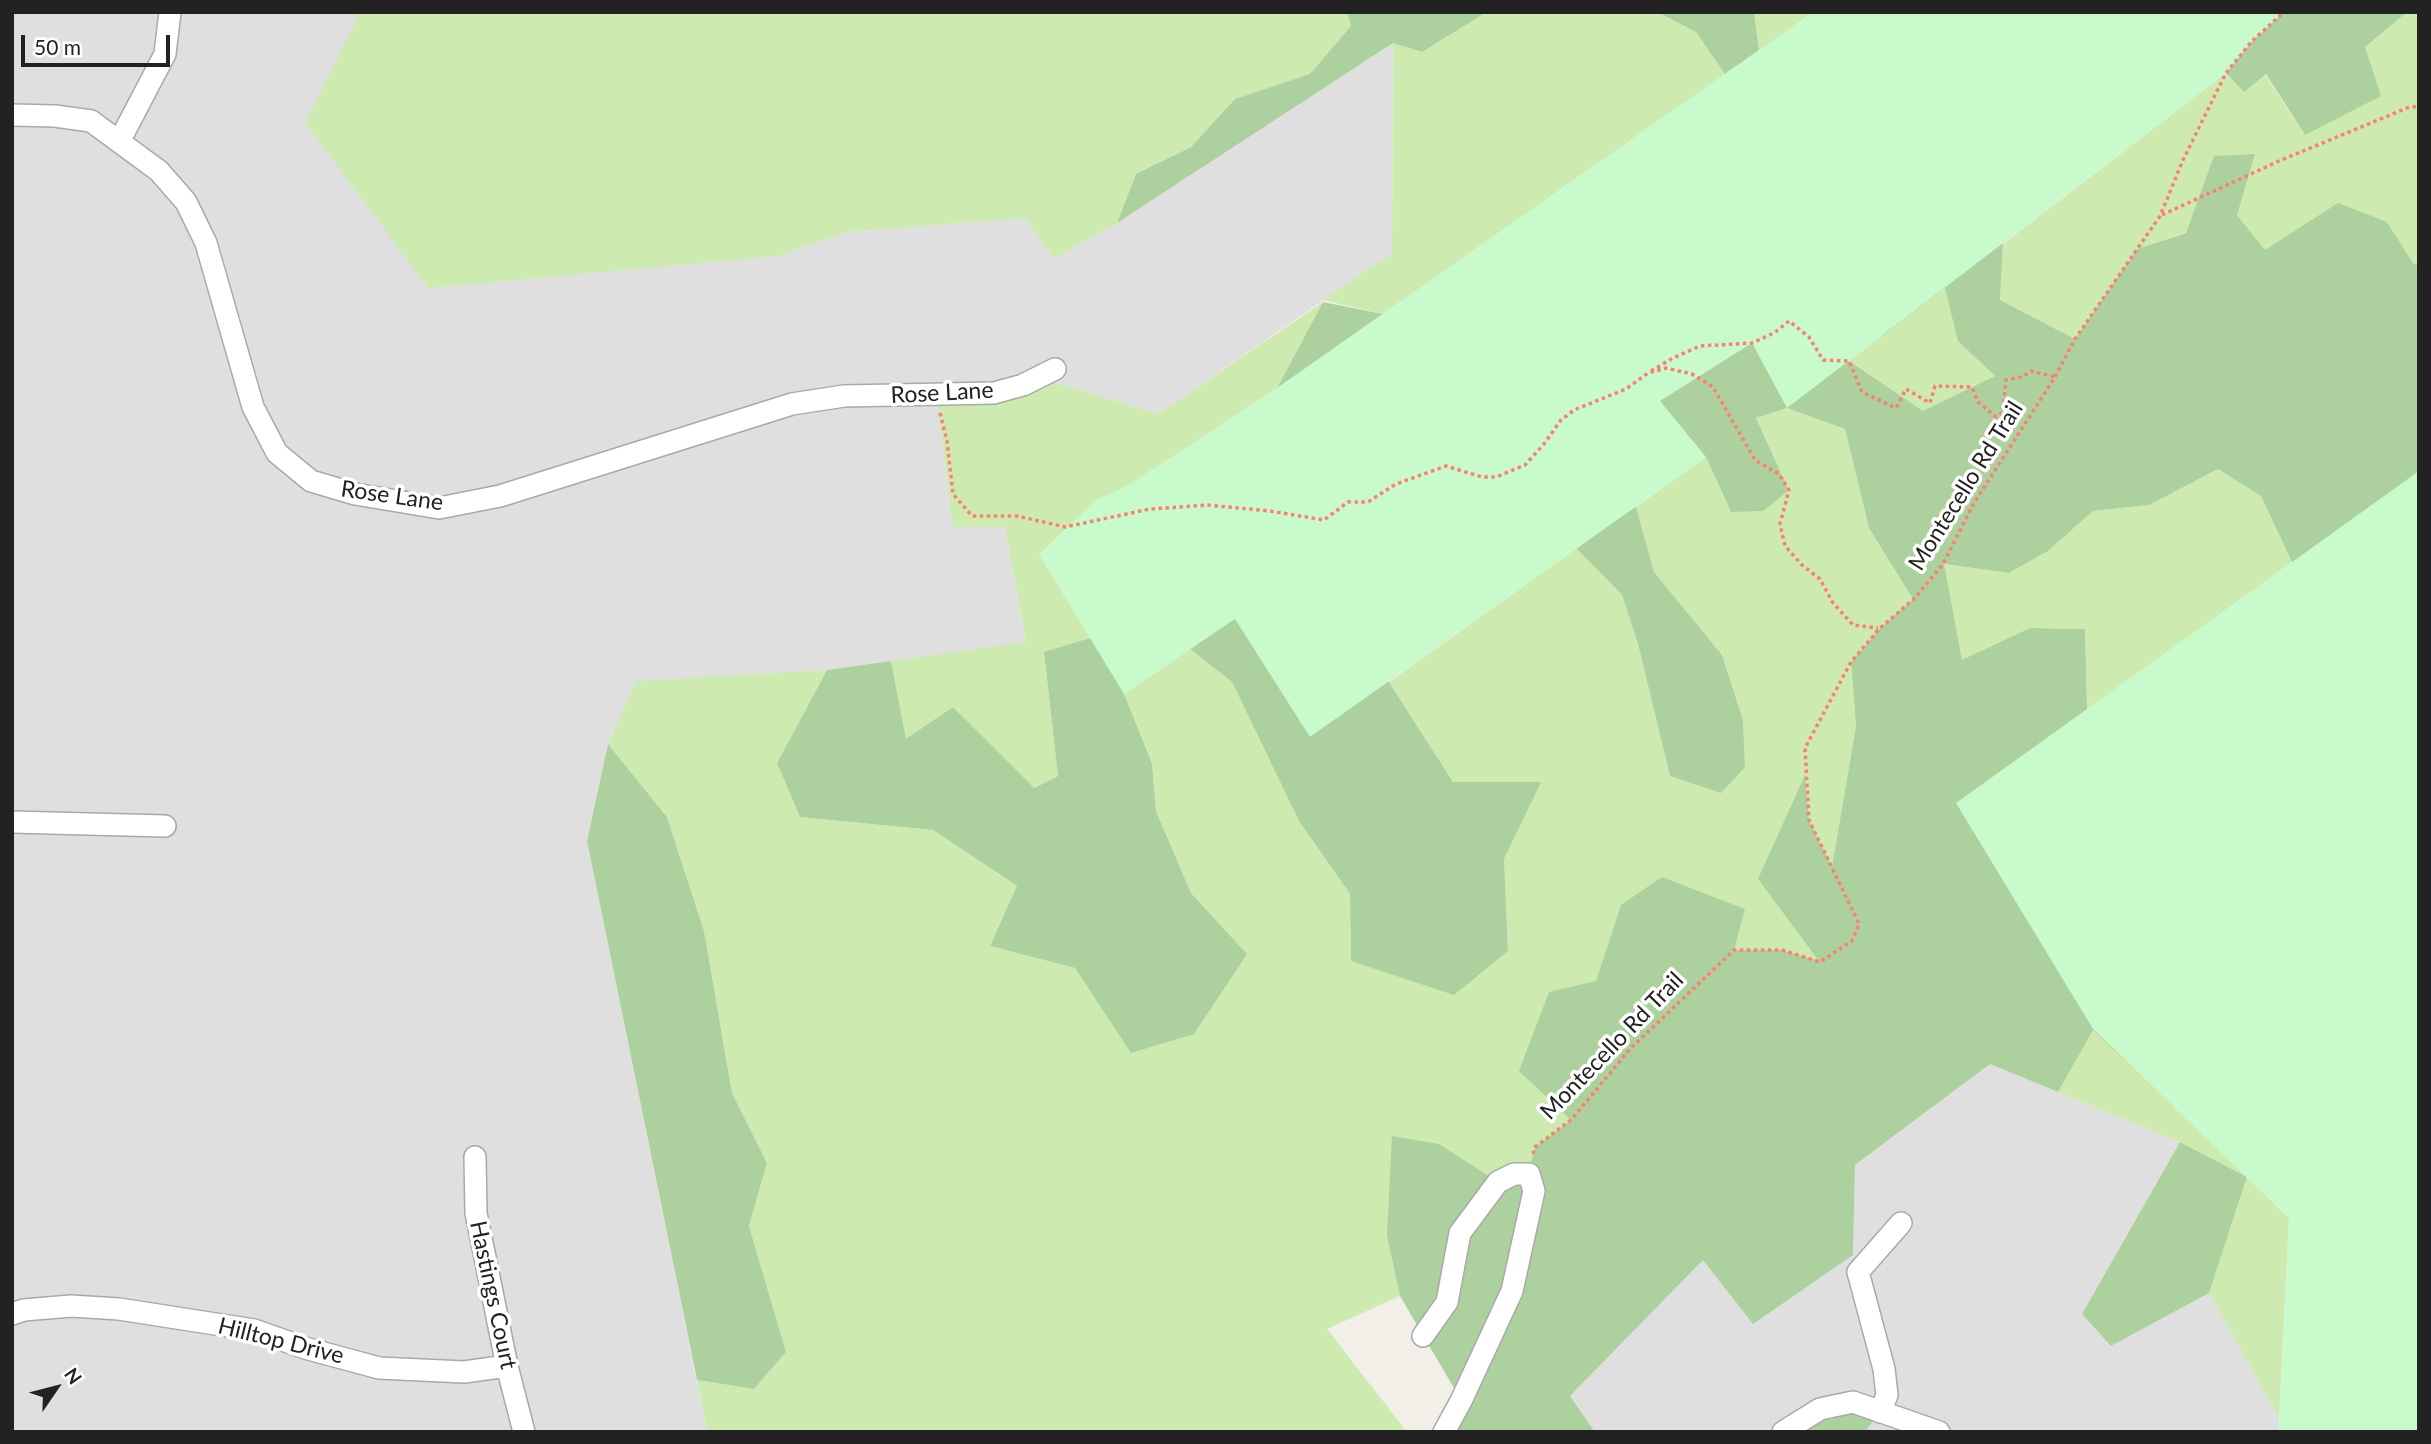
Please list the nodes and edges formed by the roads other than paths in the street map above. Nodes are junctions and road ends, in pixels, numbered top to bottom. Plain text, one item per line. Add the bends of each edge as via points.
1 (170, 12) edge
2 (12, 115) edge
3 (120, 140) junction
4 (1055, 369) dead end
5 (12, 822) edge
6 (165, 826) dead end
7 (475, 1157) dead end
8 (1901, 1223) dead end
9 (12, 1314) edge
10 (1423, 1336) dead end
11 (507, 1366) junction
12 (1880, 1412) junction
13 (524, 1432) edge
14 (1444, 1432) edge
15 (1783, 1432) edge
16 (1939, 1432) edge

1 - 3 street via 165,54
2 - 3 street, Rose Lane via 91,121
3 - 4 street, Rose Lane via 159,171 186,202 206,243 253,407 277,453 310,481 355,494 439,508 500,496 792,404 844,396 994,393
5 - 6 street
7 - 11 street, Hastings Court via 476,1213
8 - 12 street via 1858,1272 1884,1369 1887,1395
9 - 11 street, Hilltop Drive via 71,1306 119,1309 254,1330 379,1368 464,1372
10 - 14 street via 1447,1302 1460,1233 1498,1182 1514,1174 1529,1174 1534,1191 1512,1291
11 - 13 street, Hastings Court
12 - 15 street via 1853,1402 1820,1409
12 - 16 street

